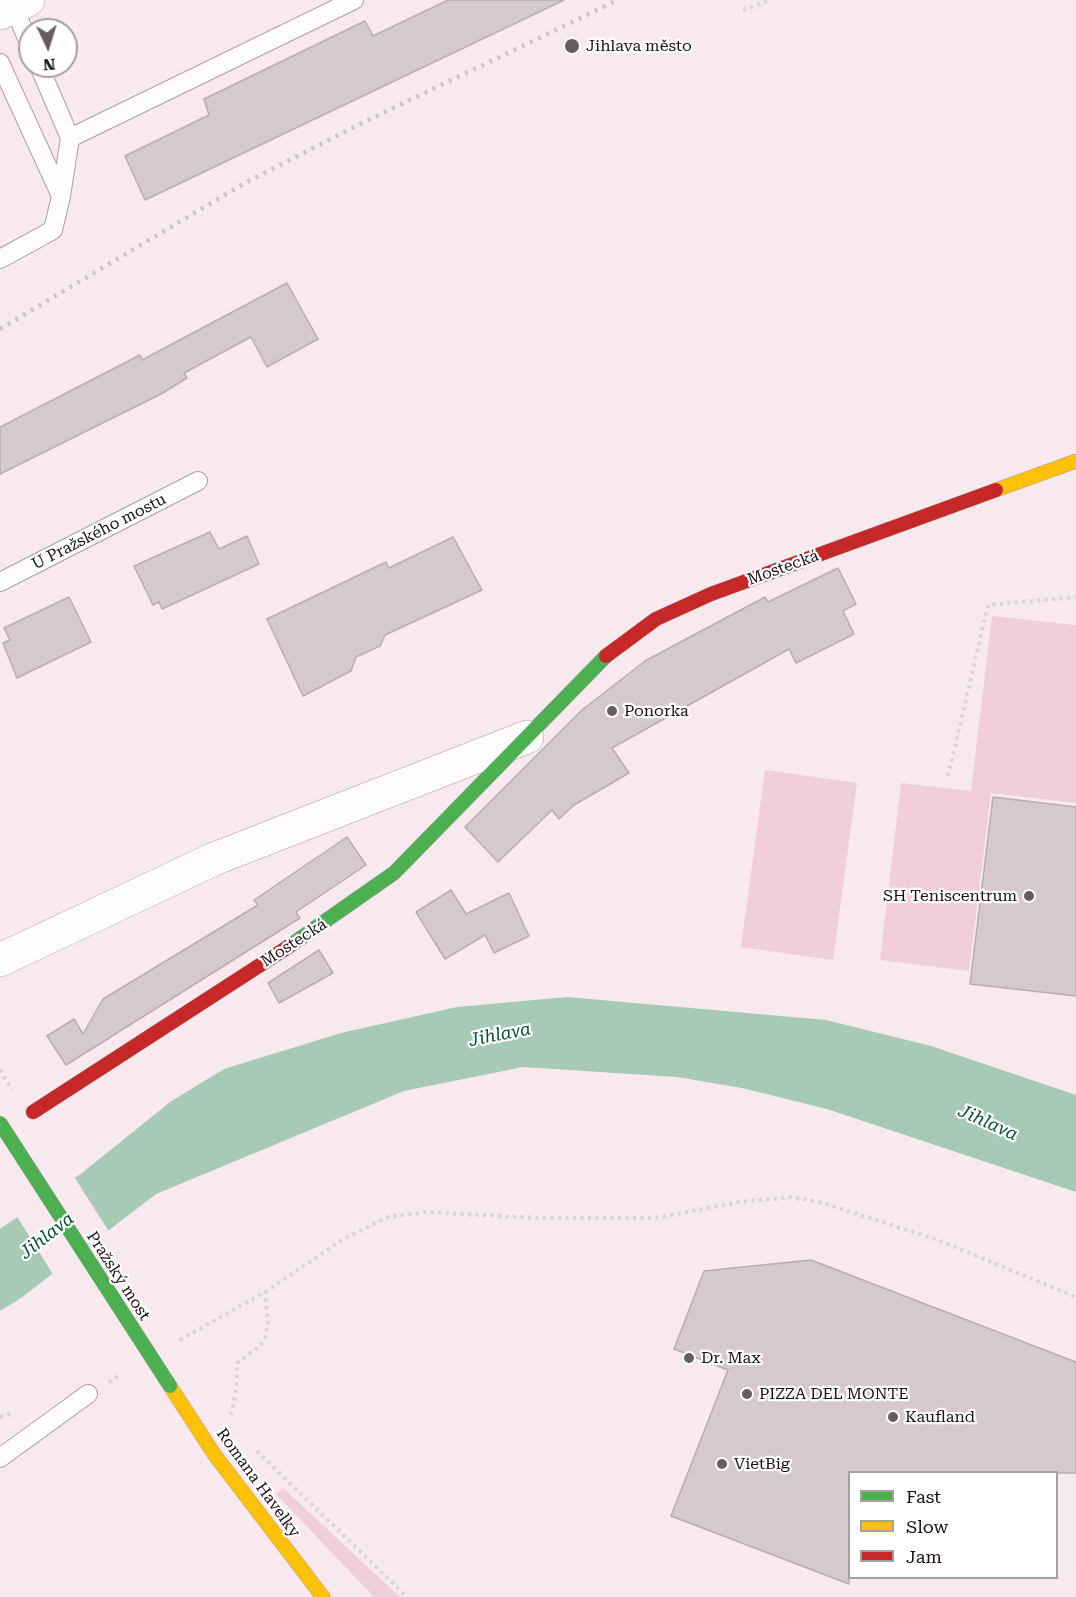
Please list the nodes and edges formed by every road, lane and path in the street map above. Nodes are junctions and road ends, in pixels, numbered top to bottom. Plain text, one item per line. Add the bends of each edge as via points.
1 (354, 0) edge
2 (770, 0) edge
3 (743, 10) dead end
4 (0, 63) edge
5 (44, 78) edge
6 (70, 138) junction
7 (61, 196) junction
8 (0, 259) edge
9 (1076, 460) edge
10 (198, 481) dead end
11 (0, 582) edge
12 (1076, 597) edge
13 (527, 737) junction
14 (948, 776) dead end
15 (0, 960) edge
16 (33, 1112) dead end
17 (0, 1123) edge
18 (265, 1292) junction
19 (1076, 1297) edge
20 (180, 1340) dead end
21 (170, 1386) joint
22 (88, 1395) dead end
23 (223, 1415) dead end
24 (255, 1449) dead end
25 (0, 1458) edge
26 (323, 1597) edge
27 (408, 1597) edge

1 - 6 lane
2 - 3 path
4 - 7 lane
5 - 6 lane
6 - 7 lane
7 - 8 lane via 53,230
9 - 13 street, Mostecká via 711,594 656,619 612,650
10 - 11 lane, U Pražského mostu
12 - 14 path via 988,604
13 - 15 street, Mostecká via 214,859
13 - 16 street, Mostecká via 394,873 320,927
17 - 21 street, Pražský most, bridge
18 - 19 path via 345,1238 388,1217 426,1212 538,1218 655,1218 791,1197 938,1240
18 - 20 path
18 - 23 path via 265,1338 237,1363 230,1424
21 - 26 street, Romana Havelky via 214,1454
22 - 25 lane
24 - 27 path

